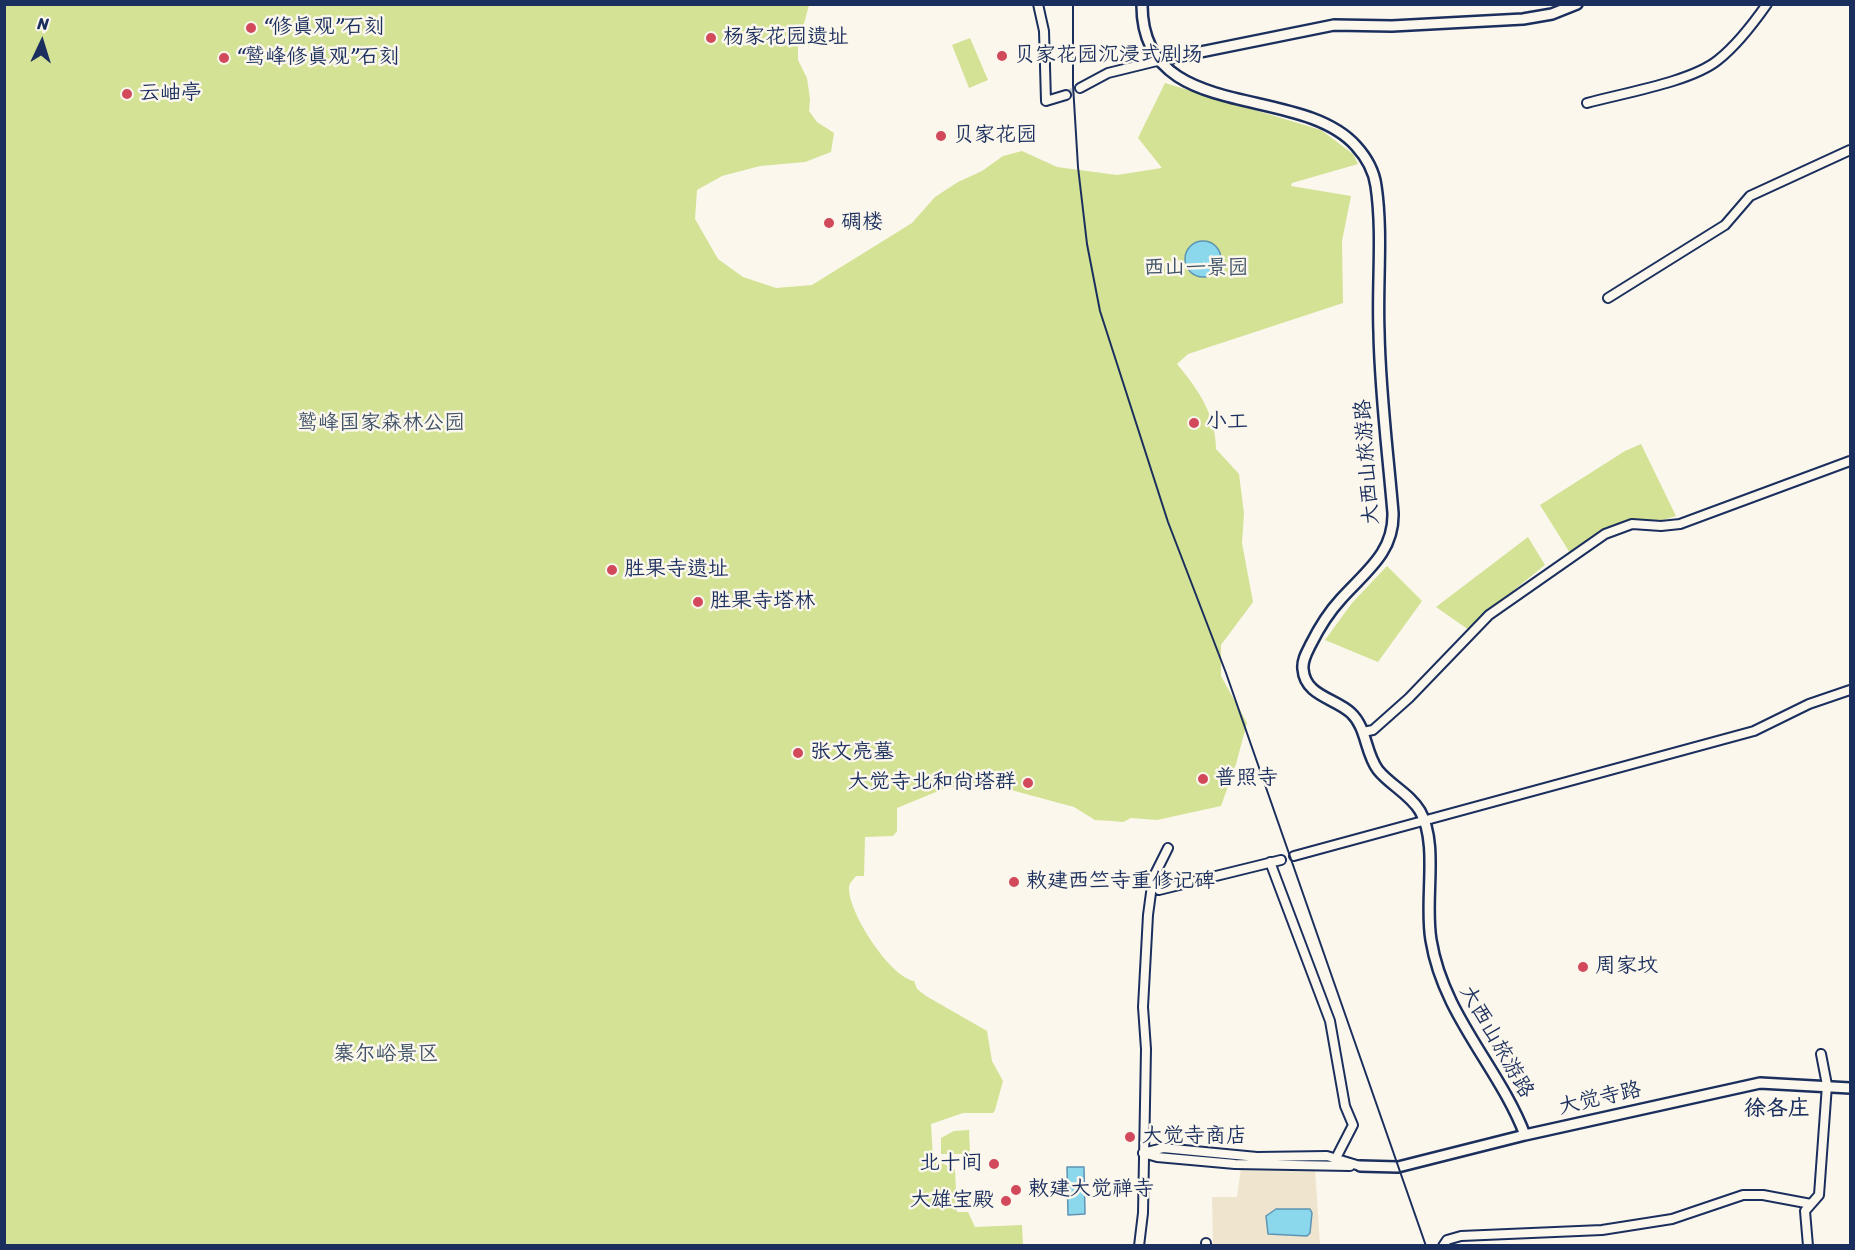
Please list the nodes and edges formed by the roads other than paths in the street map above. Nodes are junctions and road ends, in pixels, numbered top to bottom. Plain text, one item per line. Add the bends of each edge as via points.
1 (1038, 4) edge
2 (1143, 4) edge
3 (1576, 4) edge
4 (1767, 4) edge
5 (1161, 60) junction
6 (1080, 88) tunnel mouth
7 (1066, 95) tunnel mouth
8 (1587, 103) dead end
9 (1851, 150) edge
10 (1608, 298) dead end
11 (1851, 461) edge
12 (1851, 690) edge
13 (1363, 732) junction
14 (1424, 819) junction
15 (1168, 848) dead end
16 (1294, 856) dead end
17 (1281, 860) dead end
18 (1270, 862) junction
19 (1153, 878) junction
20 (1821, 1054) dead end
21 (1827, 1085) junction
22 (1851, 1088) edge
23 (1525, 1135) junction
24 (1143, 1153) junction
25 (1336, 1158) junction
26 (1360, 1166) junction
27 (1811, 1204) junction
28 (1139, 1245) edge
29 (1443, 1245) edge
30 (1808, 1245) edge

1 - 7 street via 1044,31 1046,101
2 - 5 street, 大西山旅游路 via 1146,33
3 - 5 street via 1552,14 1523,19 1327,26
4 - 8 street via 1717,61 1688,75
5 - 6 street via 1108,73
5 - 13 street, 大西山旅游路 via 1193,86 1307,117 1333,128 1358,148 1374,178 1380,378 1393,505 1392,532 1378,562 1339,600 1327,618 1303,666 1310,687 1350,712
9 - 10 street via 1750,196 1725,225
11 - 13 street via 1680,524 1632,524 1605,534 1488,615 1409,698 1373,730
12 - 14 street via 1809,704 1754,730
13 - 14 street, 大西山旅游路 via 1378,770 1411,799
14 - 16 street
14 - 23 street, 大西山旅游路 via 1429,841 1429,932 1439,975 1453,1009 1518,1115
15 - 19 street
17 - 18 street
18 - 19 street via 1159,890
18 - 25 street via 1330,1021 1345,1106 1353,1125
19 - 24 street via 1143,1007
20 - 21 street
21 - 22 street, 大觉寺路
21 - 23 street, 大觉寺路 via 1760,1083
21 - 27 street via 1819,1195
23 - 26 street, 大觉寺路 via 1398,1167
24 - 25 street, 大觉寺路 via 1163,1148 1239,1156
24 - 26 street, 大觉寺路 via 1235,1164
24 - 28 street
25 - 26 street, 大觉寺路
27 - 29 street via 1743,1195 1672,1219 1602,1230 1461,1236
27 - 30 street via 1804,1211

